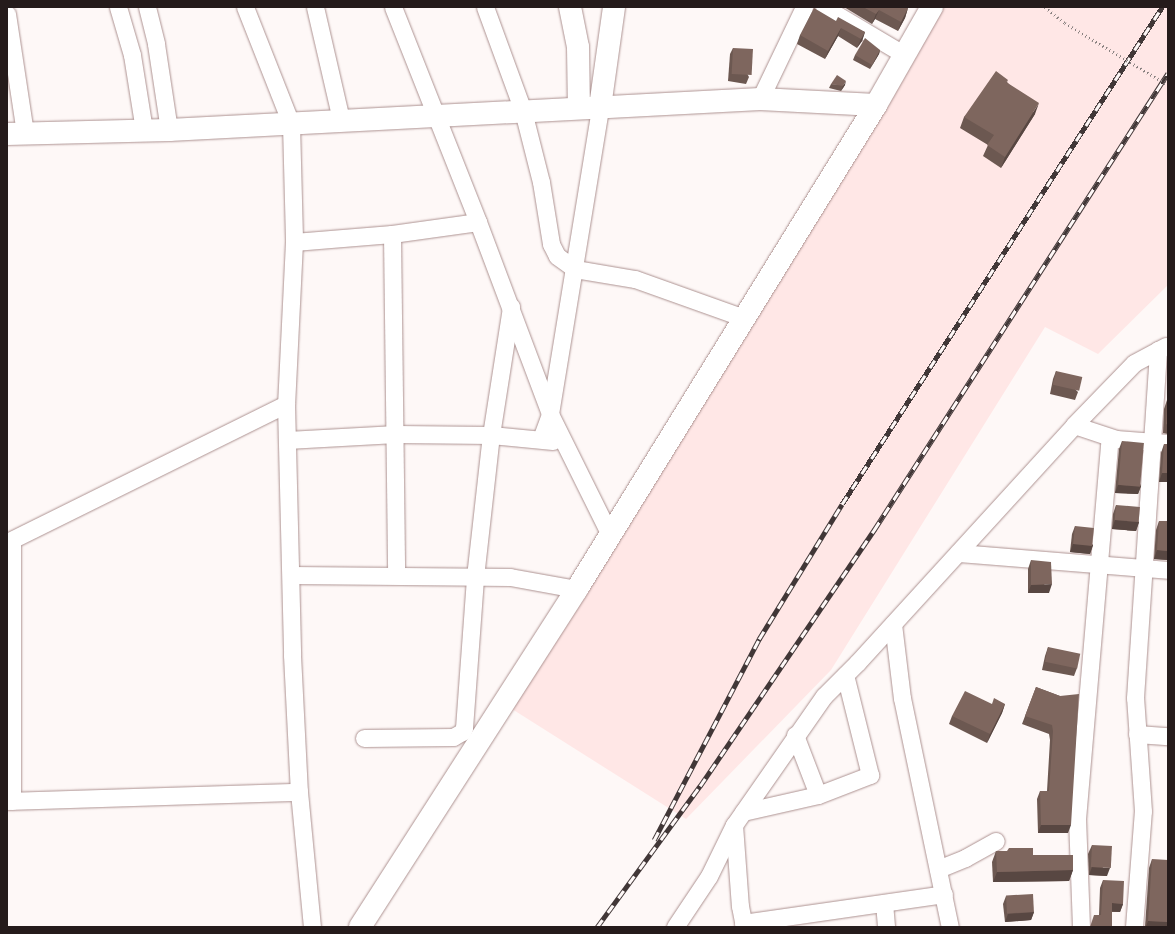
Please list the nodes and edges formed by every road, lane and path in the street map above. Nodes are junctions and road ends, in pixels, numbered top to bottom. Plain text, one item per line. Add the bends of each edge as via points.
1 (118, 7) edge
2 (147, 7) edge
3 (245, 7) edge
4 (315, 7) edge
5 (393, 7) edge
6 (485, 7) edge
7 (570, 7) edge
8 (614, 7) edge
9 (804, 7) edge
10 (824, 7) edge
11 (932, 7) edge
12 (1045, 7) edge
13 (7, 14) edge
14 (905, 55) junction
15 (1168, 85) edge
16 (760, 99) junction
17 (876, 105) junction
18 (590, 108) junction
19 (523, 111) junction
20 (435, 116) junction
21 (341, 120) junction
22 (291, 124) junction
23 (144, 130) junction
24 (169, 130) junction
25 (16, 134) edge
26 (478, 222) junction
27 (392, 234) junction
28 (294, 242) junction
29 (575, 269) junction
30 (511, 307) junction
31 (744, 318) junction
32 (1163, 347) edge
33 (286, 404) junction
34 (550, 414) junction
35 (1074, 425) junction
36 (396, 434) junction
37 (491, 435) junction
38 (1110, 437) junction
39 (541, 439) junction
40 (287, 440) junction
41 (566, 443) junction
42 (1160, 443) edge
43 (610, 535) junction
44 (10, 542) edge
45 (958, 553) junction
46 (1098, 565) junction
47 (1143, 568) junction
48 (1168, 570) edge
49 (291, 575) junction
50 (396, 575) junction
51 (475, 577) junction
52 (577, 588) junction
53 (893, 624) junction
54 (845, 675) junction
55 (1137, 734) junction
56 (795, 735) junction
57 (1168, 736) edge
58 (364, 738) dead end
59 (299, 792) junction
60 (818, 795) junction
61 (10, 801) edge
62 (738, 819) junction
63 (996, 841) dead end
64 (938, 868) junction
65 (944, 894) junction
66 (884, 903) junction
67 (744, 925) edge
68 (312, 927) edge
69 (360, 927) edge
70 (675, 927) edge
71 (886, 927) edge
72 (950, 927) edge
73 (1081, 927) edge
74 (1134, 927) edge

1 - 23 street via 132,55
2 - 24 street via 156,44
3 - 22 street
4 - 21 street
5 - 20 street
6 - 19 street
7 - 18 street
8 - 18 street
9 - 16 street
10 - 14 street
11 - 14 street
12 - 15 path, bridge via 1065,23
13 - 25 street
14 - 17 street
16 - 17 street
16 - 18 street
17 - 31 street
18 - 19 street
18 - 29 street
19 - 20 street
19 - 29 street via 541,182 551,244 557,256
20 - 21 street
20 - 26 street
21 - 22 street
22 - 24 street
22 - 28 street
23 - 24 street
23 - 25 street
26 - 27 street
26 - 30 street
27 - 28 street
27 - 36 street
28 - 33 street
29 - 31 street via 635,278
29 - 34 street
30 - 34 street
30 - 37 street
31 - 43 street
32 - 35 street via 1134,363
32 - 42 street
33 - 40 street
33 - 44 street
34 - 39 street
34 - 41 street
35 - 38 street
35 - 45 street
36 - 37 street
36 - 40 street
36 - 50 street
37 - 39 street
37 - 51 street
38 - 42 street
38 - 46 street
39 - 41 street
40 - 49 street
41 - 43 street
42 - 47 street
43 - 52 street
44 - 61 street
45 - 46 street
45 - 53 street
46 - 47 street
46 - 73 street via 1077,819
47 - 48 street
47 - 55 street via 1135,698
49 - 50 street
49 - 59 street
50 - 51 street
51 - 52 street via 537,580
51 - 58 street via 462,732 454,737
52 - 69 street
53 - 54 street
53 - 64 street via 902,698
54 - 56 street via 824,696
54 - 60 street via 870,775
55 - 57 street
55 - 74 street via 1143,811
56 - 60 street
56 - 62 street
59 - 61 street
59 - 68 street
60 - 62 street
62 - 67 street
62 - 70 street via 709,876
63 - 64 street via 965,858
64 - 65 street
65 - 66 street
65 - 72 street
66 - 67 street
66 - 71 street

